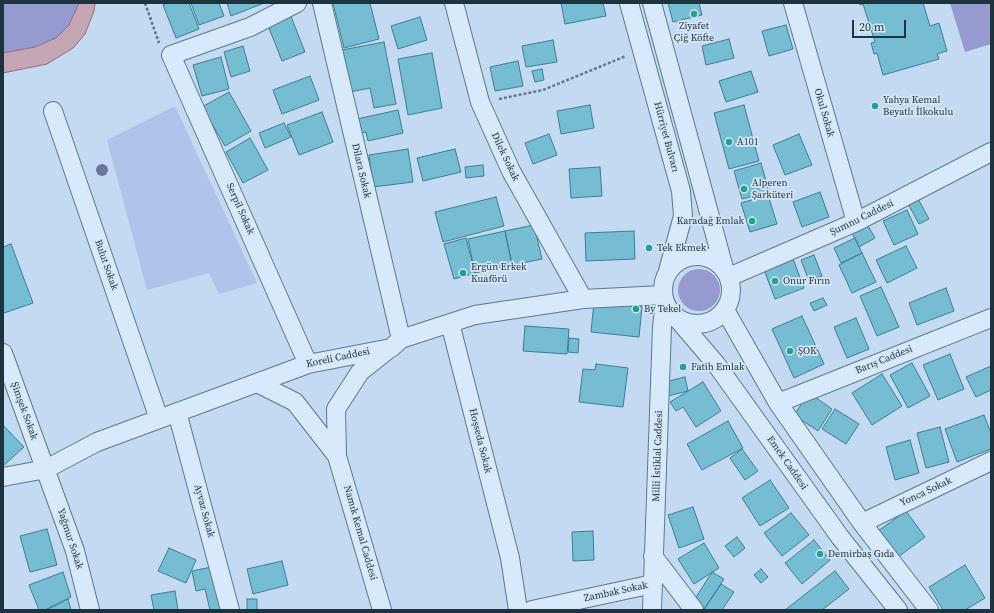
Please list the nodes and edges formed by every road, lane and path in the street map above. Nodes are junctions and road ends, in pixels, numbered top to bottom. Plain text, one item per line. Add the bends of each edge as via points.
1 (145, 3) edge
2 (297, 3) edge
3 (322, 3) edge
4 (454, 3) edge
5 (629, 3) edge
6 (652, 3) edge
7 (793, 3) edge
8 (165, 50) junction
9 (642, 50) junction
10 (480, 102) junction
11 (53, 111) dead end
12 (991, 152) edge
13 (856, 222) junction
14 (668, 271) junction
15 (727, 272) junction
16 (583, 299) junction
17 (667, 305) junction
18 (725, 310) junction
19 (991, 318) edge
20 (450, 323) junction
21 (396, 344) junction
22 (3, 353) edge
23 (308, 364) junction
24 (257, 382) junction
25 (778, 403) junction
26 (177, 412) junction
27 (159, 419) junction
28 (337, 456) junction
29 (991, 461) edge
30 (46, 469) junction
31 (3, 477) edge
32 (862, 522) junction
33 (654, 556) junction
34 (653, 584) junction
35 (90, 610) edge
36 (230, 610) edge
37 (382, 610) edge
38 (518, 610) edge
39 (532, 610) edge
40 (652, 610) edge
41 (694, 610) edge
42 (898, 610) edge
43 (929, 610) edge

1 - 8 path
2 - 8 street via 250,28
3 - 21 street, Dilara Sokak
4 - 10 street, Dilek Sokak
5 - 9 street, Hürriyet Bulvarı
6 - 15 street
7 - 13 street, Okul Sokak
8 - 23 street, Serpil Sokak
9 - 10 path via 543,90
9 - 14 street, Hürriyet Bulvarı via 681,191 683,216
10 - 16 street, Dilek Sokak via 511,171
11 - 27 street, Bulut Sokak
12 - 13 street, Şumnu Caddesi
13 - 15 street, Şumnu Caddesi
14 - 15 street via 684,257 695,255 716,260
14 - 17 street via 664,279
15 - 18 street via 732,288
16 - 17 street, Koreli Caddesi
16 - 20 street, Koreli Caddesi via 475,315
17 - 18 street via 684,322 696,324 707,323
17 - 33 street, Milli İstiklal Caddesi via 662,327
17 - 42 street, Emek Caddesi via 716,364 840,537
18 - 25 street
19 - 25 street, Barış Caddesi
20 - 21 street, Koreli Caddesi
20 - 38 street, Hoşseda Sokak via 510,558
21 - 23 street, Koreli Caddesi
21 - 28 street via 360,372 336,409
22 - 30 street, Şimşek Sokak
23 - 24 street, Koreli Caddesi
24 - 26 street, Koreli Caddesi
24 - 28 street via 295,402
25 - 32 street
26 - 27 street, Koreli Caddesi
26 - 36 street, Ayvaz Sokak
27 - 30 street, Koreli Caddesi via 97,442
28 - 37 street, Namık Kemal Caddesi
29 - 32 street, Yonca Sokak
30 - 31 street, Koreli Caddesi
30 - 35 street, Yağmur Sokak via 76,551
32 - 43 street
33 - 34 street, Milli İstiklal Caddesi
33 - 41 street
34 - 39 street, Zambak Sokak
34 - 40 street, Milli İstiklal Caddesi

